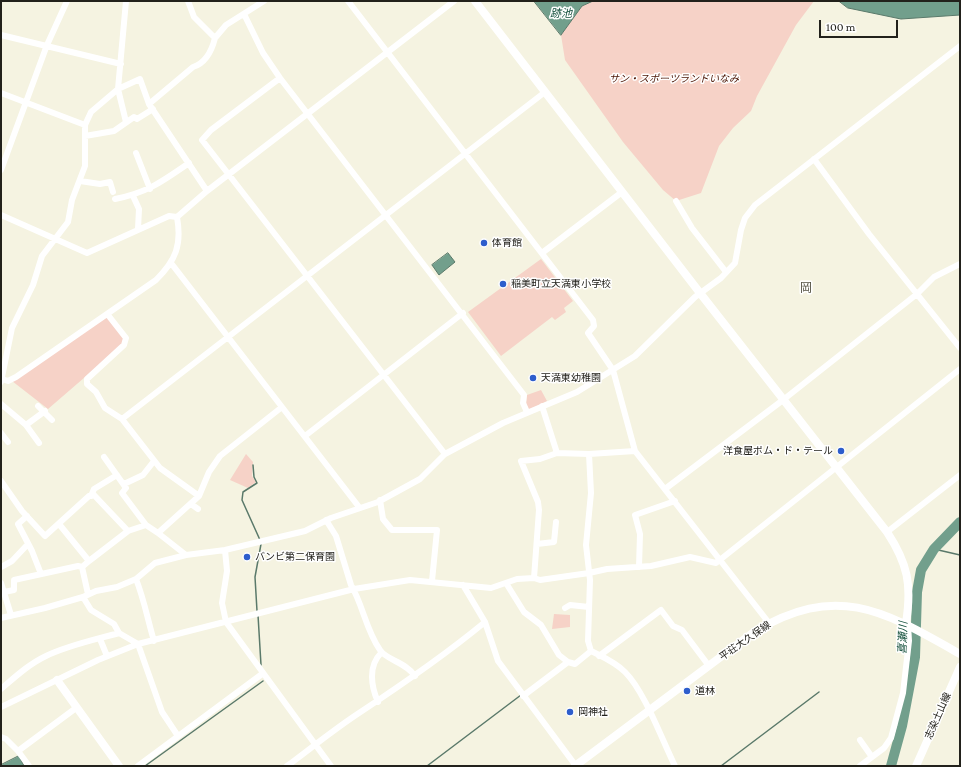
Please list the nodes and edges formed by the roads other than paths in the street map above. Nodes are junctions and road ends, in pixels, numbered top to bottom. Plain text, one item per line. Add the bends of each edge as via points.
1 (67, 1) edge
2 (126, 1) edge
3 (188, 1) edge
4 (264, 1) edge
5 (348, 1) edge
6 (454, 1) edge
7 (474, 1) edge
8 (244, 14) junction
9 (1, 35) edge
10 (215, 38) junction
11 (47, 45) junction
12 (960, 46) edge
13 (387, 53) junction
14 (121, 64) junction
15 (280, 78) junction
16 (118, 89) junction
17 (545, 92) junction
18 (1, 93) edge
19 (26, 102) junction
20 (151, 107) junction
21 (308, 114) junction
22 (126, 122) junction
23 (85, 124) junction
24 (85, 136) junction
25 (136, 153) dead end
26 (465, 154) junction
27 (814, 159) junction
28 (189, 163) junction
29 (1, 170) edge
30 (229, 175) junction
31 (80, 181) junction
32 (150, 189) junction
33 (207, 190) junction
34 (113, 192) dead end
35 (622, 192) junction
36 (134, 196) junction
37 (115, 199) dead end
38 (676, 201) dead end
39 (385, 214) junction
40 (1, 215) edge
41 (177, 217) junction
42 (138, 229) junction
43 (56, 240) junction
44 (542, 253) junction
45 (171, 263) junction
46 (960, 264) edge
47 (726, 272) junction
48 (307, 276) junction
49 (700, 293) junction
50 (917, 294) junction
51 (463, 313) junction
52 (108, 315) junction
53 (227, 336) junction
54 (960, 348) edge
55 (960, 369) edge
56 (613, 370) junction
57 (383, 375) junction
58 (1, 381) edge
59 (783, 400) junction
60 (1, 404) edge
61 (38, 406) dead end
62 (542, 406) junction
63 (282, 407) junction
64 (45, 411) junction
65 (527, 412) junction
66 (122, 419) junction
67 (52, 420) dead end
68 (26, 425) junction
69 (1, 433) edge
70 (305, 436) junction
71 (8, 442) dead end
72 (39, 443) dead end
73 (635, 451) junction
74 (557, 453) junction
75 (444, 454) junction
76 (589, 454) junction
77 (104, 457) dead end
78 (154, 461) junction
79 (836, 467) junction
80 (117, 475) junction
81 (960, 475) edge
82 (1, 481) edge
83 (124, 484) junction
84 (666, 489) junction
85 (91, 496) junction
86 (199, 496) junction
87 (380, 500) junction
88 (674, 501) junction
89 (191, 504) junction
90 (359, 507) junction
91 (198, 509) dead end
92 (27, 516) junction
93 (326, 520) junction
94 (556, 522) dead end
95 (59, 524) junction
96 (146, 525) junction
97 (128, 531) junction
98 (887, 532) junction
99 (158, 533) junction
100 (28, 544) junction
101 (537, 544) junction
102 (225, 550) junction
103 (186, 555) junction
104 (720, 559) junction
105 (89, 561) junction
106 (1, 567) edge
107 (82, 567) junction
108 (639, 567) junction
109 (589, 573) junction
110 (41, 574) junction
111 (534, 578) junction
112 (136, 579) junction
113 (432, 581) junction
114 (1, 583) edge
115 (506, 583) junction
116 (463, 585) junction
117 (354, 589) junction
118 (4, 592) junction
119 (85, 595) junction
120 (589, 607) junction
121 (565, 608) dead end
122 (11, 615) junction
123 (1, 618) edge
124 (226, 622) junction
125 (485, 622) junction
126 (769, 623) junction
127 (908, 624) junction
128 (119, 633) junction
129 (100, 639) junction
130 (154, 641) junction
131 (138, 644) junction
132 (381, 652) junction
133 (591, 652) junction
134 (960, 654) edge
135 (107, 656) junction
136 (599, 656) junction
137 (568, 662) junction
138 (709, 666) junction
139 (960, 667) edge
140 (262, 674) junction
141 (414, 676) junction
142 (57, 680) junction
143 (1, 689) edge
144 (523, 696) junction
145 (378, 702) junction
146 (1, 708) edge
147 (76, 708) junction
148 (649, 711) junction
149 (178, 736) junction
150 (1, 737) edge
151 (860, 740) dead end
152 (315, 745) junction
153 (18, 751) junction
154 (872, 757) junction
155 (29, 766) edge
156 (119, 766) edge
157 (138, 766) edge
158 (287, 766) edge
159 (331, 766) edge
160 (575, 766) edge
161 (676, 766) edge
162 (860, 766) edge
163 (916, 766) edge

1 - 11 street
2 - 14 street
3 - 10 street via 194,17
4 - 8 street
5 - 13 street
6 - 13 street
7 - 17 street
8 - 10 street via 226,24
8 - 15 street via 263,53
9 - 11 street
10 - 20 street via 212,51
11 - 14 street
11 - 19 street
12 - 27 street
13 - 21 street
13 - 26 street
14 - 16 street
15 - 21 street
15 - 30 street via 211,130 202,140
16 - 20 street via 140,79
16 - 22 street
16 - 23 street via 91,112
17 - 26 street
17 - 35 street
18 - 19 street
19 - 23 street
19 - 29 street
20 - 22 street via 137,119 134,117
20 - 28 street
21 - 30 street
21 - 39 street
22 - 24 street via 114,131
23 - 24 street
24 - 31 street via 85,166
25 - 32 street
26 - 39 street
26 - 44 street
27 - 47 street via 755,205 745,218 735,263
27 - 50 street
28 - 32 street
28 - 33 street
30 - 33 street
30 - 48 street
31 - 34 street via 100,184 110,182
31 - 43 street via 72,200 68,222
32 - 36 street
33 - 41 street
35 - 44 street
35 - 49 street
36 - 37 street
36 - 42 street via 138,208
38 - 47 street via 692,228
39 - 48 street
39 - 51 street
40 - 43 street
41 - 42 street via 169,216
41 - 45 street via 180,240
42 - 43 street via 86,253
43 - 58 street via 42,256 33,285 12,328
44 - 56 street via 593,320 594,326 588,332
45 - 52 street via 156,280
45 - 53 street
46 - 50 street via 934,277
47 - 49 street
48 - 53 street
48 - 57 street
49 - 56 street via 635,356
49 - 59 street
50 - 54 street
50 - 59 street
51 - 57 street
51 - 65 street via 524,395 523,403
52 - 58 street via 12,379
52 - 66 street via 126,341 87,379 87,384 96,392 105,408
53 - 63 street
53 - 66 street
55 - 79 street
56 - 62 street via 577,392
56 - 73 street
57 - 70 street
57 - 75 street
59 - 79 street
59 - 84 street
60 - 68 street
61 - 64 street
62 - 65 street
62 - 74 street
63 - 70 street
63 - 86 street via 220,456 209,472
64 - 67 street
64 - 68 street
65 - 75 street
66 - 78 street
68 - 72 street
69 - 71 street
70 - 90 street
73 - 76 street
73 - 84 street
74 - 76 street
74 - 101 street via 540,459 521,461 538,502
75 - 87 street via 420,479
76 - 109 street via 591,493 586,544
77 - 80 street
78 - 83 street via 143,476
78 - 86 street
79 - 98 street
79 - 104 street
80 - 83 street
80 - 85 street via 94,489
81 - 98 street
82 - 92 street
83 - 96 street via 126,488 122,493
84 - 88 street
85 - 95 street
85 - 97 street via 94,495
86 - 89 street
87 - 90 street
87 - 113 street via 383,519 392,530 437,530
88 - 104 street
88 - 108 street via 636,515 640,534
89 - 91 street
89 - 99 street
90 - 93 street
92 - 95 street via 45,536
92 - 100 street via 18,524
93 - 102 street via 305,531
93 - 117 street via 336,536
94 - 101 street via 554,542
95 - 105 street
96 - 97 street
96 - 99 street
97 - 105 street
98 - 127 street via 902,557 909,580
99 - 103 street
100 - 106 street
100 - 110 street
101 - 111 street
102 - 103 street
102 - 124 street via 227,571 222,603
103 - 112 street via 156,563
104 - 108 street via 716,563 690,557
104 - 126 street
105 - 107 street
107 - 110 street
107 - 119 street
108 - 109 street
109 - 111 street via 540,580
109 - 120 street
110 - 118 street via 14,580 14,590
111 - 115 street via 517,579
112 - 119 street
112 - 130 street
113 - 116 street
113 - 117 street via 410,580
114 - 118 street
115 - 116 street via 491,588
115 - 137 street via 524,612 541,625 559,655
116 - 125 street
117 - 124 street
117 - 132 street via 370,633
118 - 122 street
119 - 122 street
119 - 128 street via 91,610 114,624
120 - 121 street via 570,605
120 - 133 street via 588,641
122 - 123 street
124 - 130 street
124 - 140 street
125 - 141 street
125 - 144 street via 498,661
126 - 127 street, 平荘大久保線 via 797,611 822,606 846,606 889,615
126 - 138 street, 平荘大久保線
127 - 134 street, 平荘大久保線
127 - 154 street via 910,641 900,706 888,743
128 - 129 street
128 - 131 street
129 - 135 street
129 - 143 street via 45,656
130 - 131 street
131 - 135 street
131 - 149 street via 162,712
132 - 141 street via 410,669
132 - 145 street via 373,666 372,684
133 - 136 street
133 - 137 street via 575,664
135 - 142 street
136 - 138 street via 661,610 673,626 682,630
136 - 148 street via 626,673
137 - 144 street
138 - 148 street, 平荘大久保線
139 - 163 street, 志染土山線
140 - 149 street
140 - 152 street
141 - 145 street
142 - 146 street
142 - 147 street
144 - 160 street
145 - 152 street
147 - 153 street
147 - 156 street
148 - 160 street, 平荘大久保線
148 - 161 street
149 - 157 street
150 - 153 street
151 - 154 street
152 - 158 street
152 - 159 street
153 - 155 street
154 - 162 street

